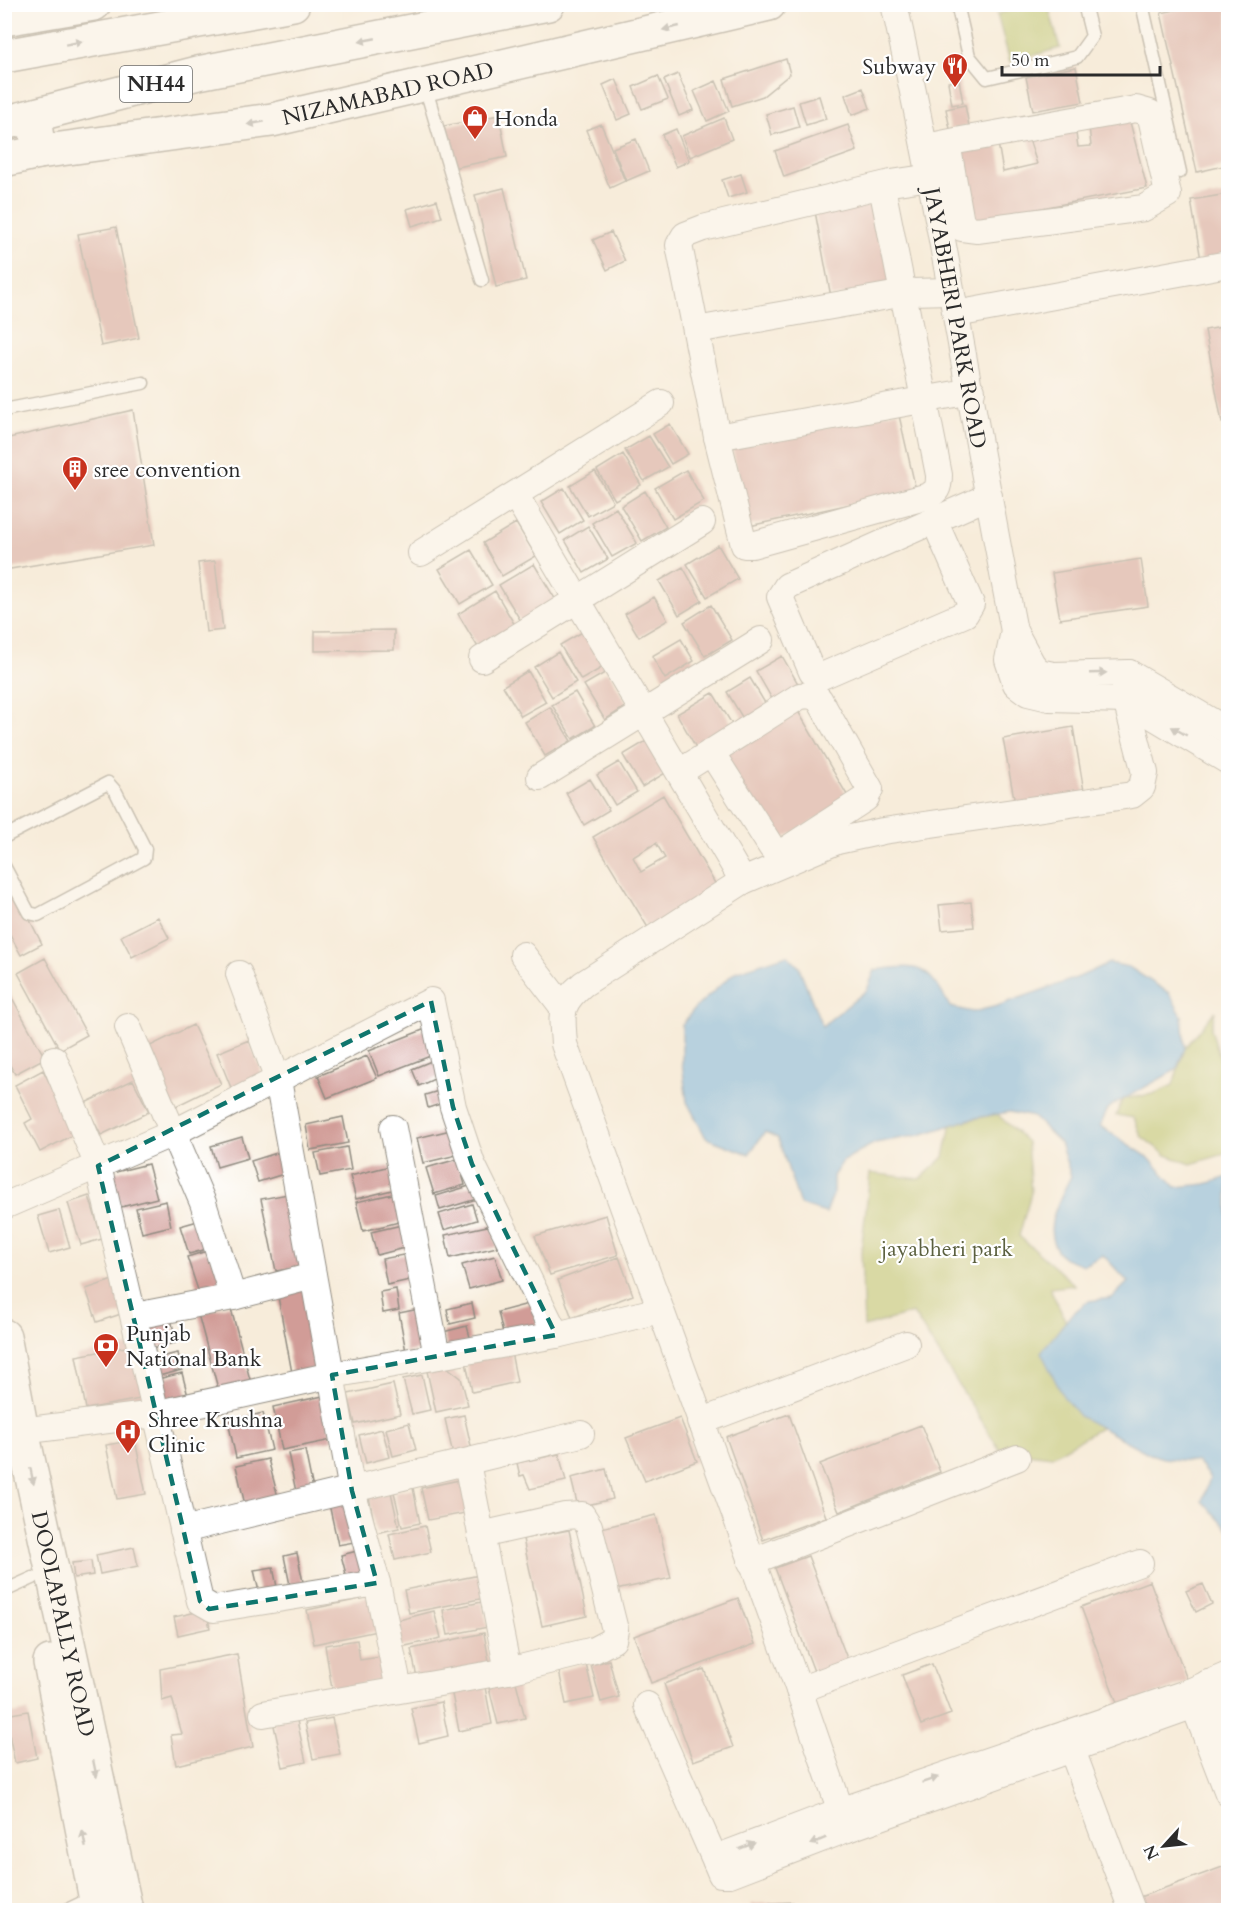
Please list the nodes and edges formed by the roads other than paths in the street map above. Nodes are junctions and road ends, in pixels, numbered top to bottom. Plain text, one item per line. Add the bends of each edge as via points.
1 (548, 4) edge
2 (769, 4) edge
3 (894, 4) edge
4 (957, 4) edge
5 (1084, 4) edge
6 (1142, 4) edge
7 (91, 5) edge
8 (278, 6) edge
9 (39, 9) edge
10 (4, 19) edge
11 (8, 53) edge
12 (279, 57) junction
13 (425, 86) junction
14 (20, 120) edge
15 (937, 145) junction
16 (39, 152) junction
17 (4, 160) edge
18 (1180, 172) dead end
19 (931, 177) junction
20 (882, 187) junction
21 (1228, 264) edge
22 (482, 280) dead end
23 (902, 295) junction
24 (953, 302) junction
25 (696, 330) junction
26 (143, 383) dead end
27 (972, 391) junction
28 (922, 399) junction
29 (661, 403) dead end
30 (4, 410) edge
31 (717, 437) junction
32 (516, 496) junction
33 (989, 496) junction
34 (934, 520) junction
35 (702, 522) dead end
36 (421, 553) dead end
37 (576, 600) junction
38 (1014, 632) junction
39 (761, 640) dead end
40 (482, 659) dead end
41 (1128, 673) junction
42 (1126, 700) junction
43 (643, 712) junction
44 (1228, 731) edge
45 (711, 752) junction
46 (1228, 761) edge
47 (680, 771) junction
48 (540, 777) dead end
49 (4, 837) edge
50 (812, 843) junction
51 (4, 866) edge
52 (743, 881) junction
53 (523, 955) dead end
54 (239, 974) dead end
55 (562, 1006) junction
56 (128, 1027) dead end
57 (54, 1059) dead end
58 (278, 1080) junction
59 (393, 1128) dead end
60 (173, 1133) junction
61 (98, 1166) junction
62 (4, 1206) edge
63 (313, 1276) junction
64 (234, 1297) junction
65 (660, 1310) junction
66 (135, 1316) junction
67 (556, 1335) junction
68 (4, 1336) edge
69 (906, 1344) dead end
70 (437, 1356) junction
71 (332, 1375) junction
72 (154, 1414) junction
73 (700, 1422) junction
74 (581, 1434) dead end
75 (13, 1443) edge
76 (1017, 1458) dead end
77 (467, 1463) junction
78 (352, 1491) junction
79 (183, 1530) junction
80 (481, 1535) junction
81 (751, 1562) junction
82 (1140, 1563) dead end
83 (376, 1583) junction
84 (19, 1585) edge
85 (508, 1671) junction
86 (399, 1689) junction
87 (799, 1690) junction
88 (1210, 1692) edge
89 (647, 1705) dead end
90 (263, 1714) dead end
91 (1228, 1738) edge
92 (1070, 1742) junction
93 (1228, 1793) edge
94 (843, 1820) junction
95 (101, 1903) edge
96 (1132, 1911) edge

1 -> 12 main road, NH44
2 -> 13 main road, NIZAMABAD ROAD
3 - 15 street, JAYABHERI PARK ROAD
4 - 5 lane via 969,56 987,78 1077,57 1092,36
6 - 18 lane
7 - 9 main road
11 -> 8 main road, NH44
8 - 12 main road
9 - 10 main road
12 - 14 main road, NH44 via 198,73
13 -> 16 main road, NIZAMABAD ROAD via 230,128
13 - 22 lane
14 - 16 main road
15 - 15 street via 1136,109 1150,113 1168,194 1144,208 976,230 962,228
15 - 19 street, JAYABHERI PARK ROAD
16 - 17 main road, NIZAMABAD ROAD
19 - 20 street
19 - 24 street, JAYABHERI PARK ROAD
20 - 23 street
20 - 25 street via 685,235 679,245
21 - 24 street
23 - 24 street via 911,292
23 - 25 street
23 - 28 street
24 - 27 street, JAYABHERI PARK ROAD
25 - 31 street
26 - 30 lane
27 - 28 street
27 - 33 street, JAYABHERI PARK ROAD
28 - 31 street
28 - 31 street via 939,475 939,487 933,494 752,545 744,545 740,540
29 - 32 street
32 - 36 street
32 - 37 street
33 - 34 street
33 - 38 street, JAYABHERI PARK ROAD
34 - 34 street via 787,586 780,597 812,672 822,676 965,614 971,604
35 - 37 street
37 - 40 street
37 - 43 street
38 -> 41 street, JAYABHERI PARK ROAD via 1039,672
38 - 42 street, JAYABHERI PARK ROAD via 1008,660 1016,684 1028,693 1049,698
39 - 43 street
41 - 42 street
41 - 44 street, JAYABHERI PARK ROAD via 1141,677
46 -> 42 street, JAYABHERI PARK ROAD
42 - 50 street via 1145,774 1142,787 1132,795
43 - 47 street
43 - 48 street
45 - 47 street
45 - 50 street via 772,848 779,851
45 - 50 street via 800,696 819,699 870,789 866,798
47 - 52 street
49 - 51 lane via 108,783 145,849 144,858 38,915 29,913
50 - 52 street
52 - 55 street via 584,984
53 - 55 street
54 - 58 street
55 - 65 street via 564,1044
56 - 60 street
57 - 61 street
58 - 60 street
58 - 63 street
58 - 67 street via 431,1001 453,1107 472,1164
59 - 70 street
60 - 61 street
60 - 64 street via 203,1203
61 - 62 street
61 - 66 street
63 - 64 street
63 - 71 street
64 - 66 street
65 - 67 street
65 - 73 street
66 - 72 street
67 - 70 street
68 - 75 main road, DOOLAPALLY ROAD
69 - 73 street
70 - 71 street
71 - 72 street
71 - 78 street
72 - 75 street
72 - 79 street
73 - 81 street
74 - 77 street
75 - 84 main road, DOOLAPALLY ROAD
75 -> 95 main road, DOOLAPALLY ROAD
76 - 81 street
77 - 78 street
77 - 80 street
78 - 79 street
78 - 83 street
79 - 83 street via 200,1601 209,1609
80 - 85 street
80 - 85 street via 582,1515 589,1526 615,1630 613,1640 594,1650
81 - 87 street
82 - 87 street
83 - 86 street
95 -> 84 main road, DOOLAPALLY ROAD
85 - 86 street
86 - 90 street
87 - 94 street
88 - 91 street
88 - 92 street
88 - 93 street
89 - 94 street via 721,1874 725,1876
92 - 94 street
92 - 96 street

